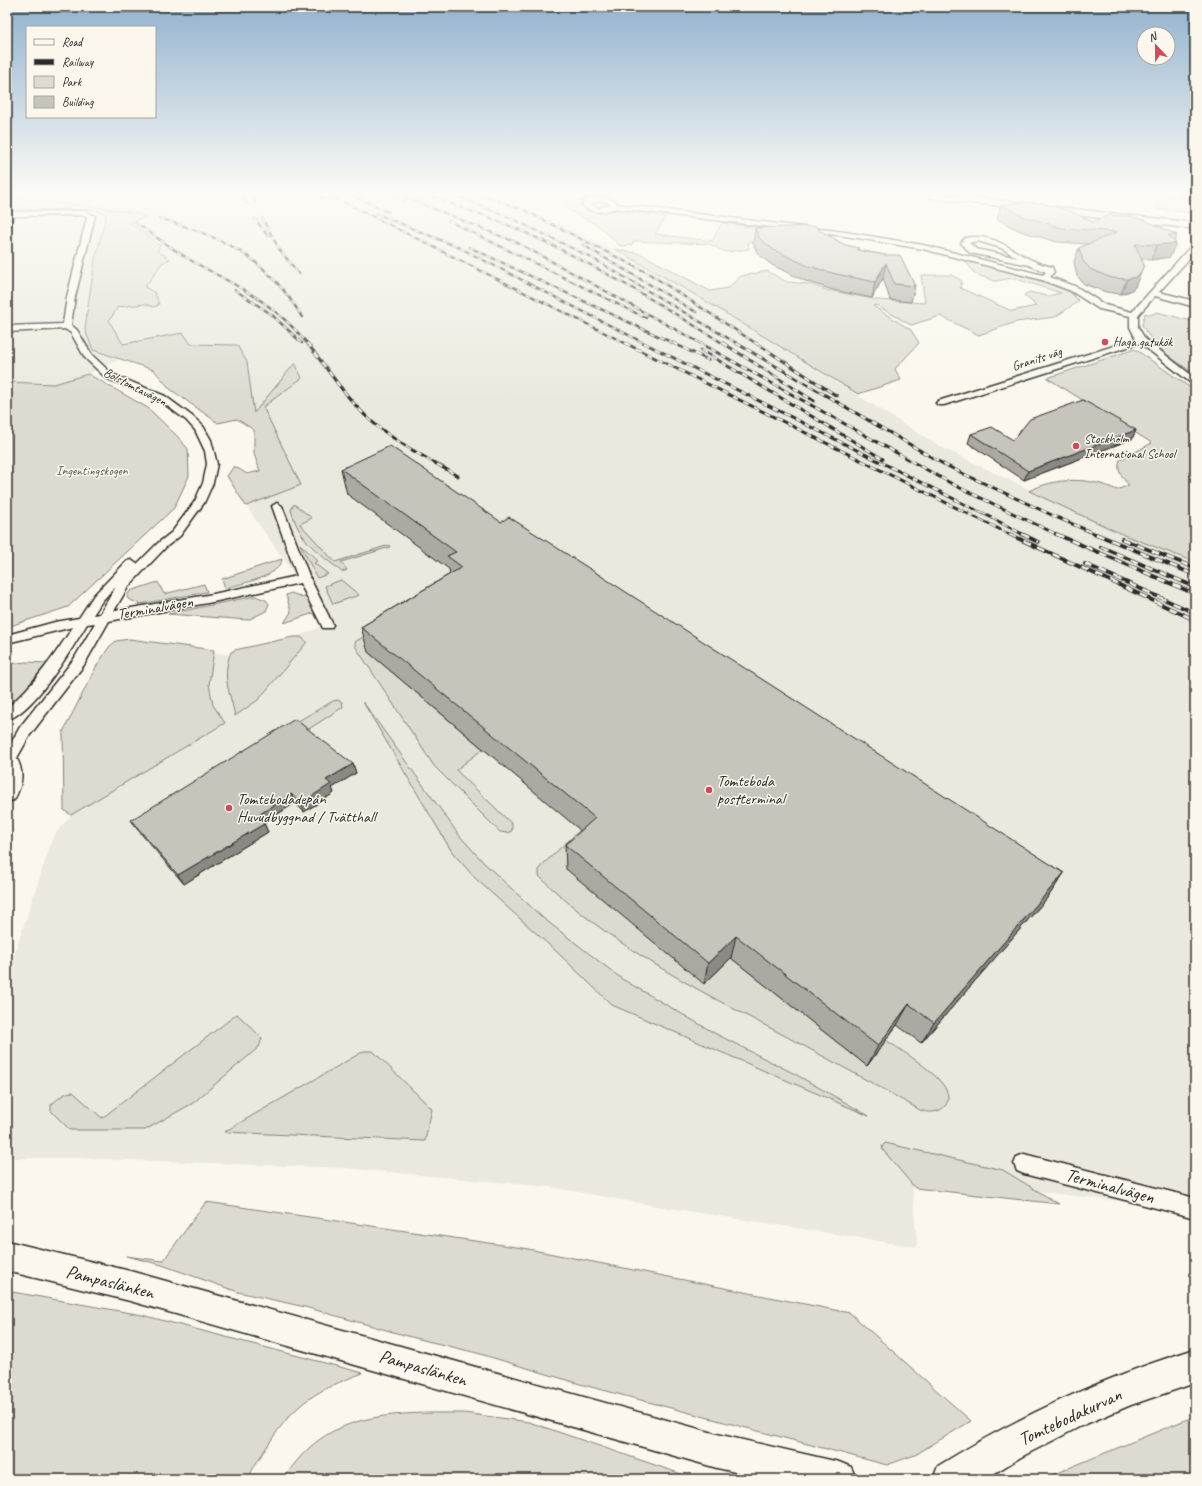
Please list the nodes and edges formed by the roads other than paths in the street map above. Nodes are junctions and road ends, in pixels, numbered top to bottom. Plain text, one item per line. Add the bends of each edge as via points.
1 (79, 264) edge
2 (991, 264) edge
3 (1035, 264) edge
4 (1179, 264) edge
5 (1045, 278) junction
6 (1153, 292) junction
7 (1195, 304) edge
8 (1134, 315) junction
9 (67, 326) junction
10 (7, 329) edge
11 (1141, 340) junction
12 (1195, 383) edge
13 (941, 403) dead end
14 (277, 506) dead end
15 (162, 545) junction
16 (304, 578) junction
17 (104, 617) junction
18 (83, 621) junction
19 (327, 625) dead end
20 (7, 640) edge
21 (7, 715) edge
22 (8, 761) edge
23 (7, 794) edge
24 (1024, 1164) dead end
25 (1195, 1208) edge
26 (7, 1256) edge
27 (1195, 1366) edge
28 (839, 1479) edge
29 (951, 1479) edge

1 - 9 street
2 - 5 street
3 - 5 street via 1048,269 1050,272
4 - 6 street
5 - 8 street via 1074,290 1102,307
6 - 7 street
6 - 8 street
8 - 11 street via 1134,327
9 - 10 street
9 - 15 street, Bolstomtavägen via 102,371 162,398 189,418 206,440 212,464 208,483 200,501 176,534
11 - 12 street
11 - 13 street, Granits väg
14 - 16 street
15 - 17 street, Bolstomtavägen via 123,585
15 - 18 street, Bolstomtavägen via 137,558 114,579
16 - 17 street, Terminalvägen via 206,600
16 - 19 street
17 - 18 street, Terminalvägen
17 - 22 street, Bolstomtavägen via 80,662 25,731
18 - 20 street, Terminalvägen
18 - 21 street, Bolstomtavägen via 58,660 29,697
22 - 23 main road via 11,775
24 - 25 street, Terminalvägen
26 - 28 main road, Pampaslänken via 130,1286 717,1451
27 - 29 highway, Tomtebodakurvan via 1119,1393 1052,1423 980,1460

